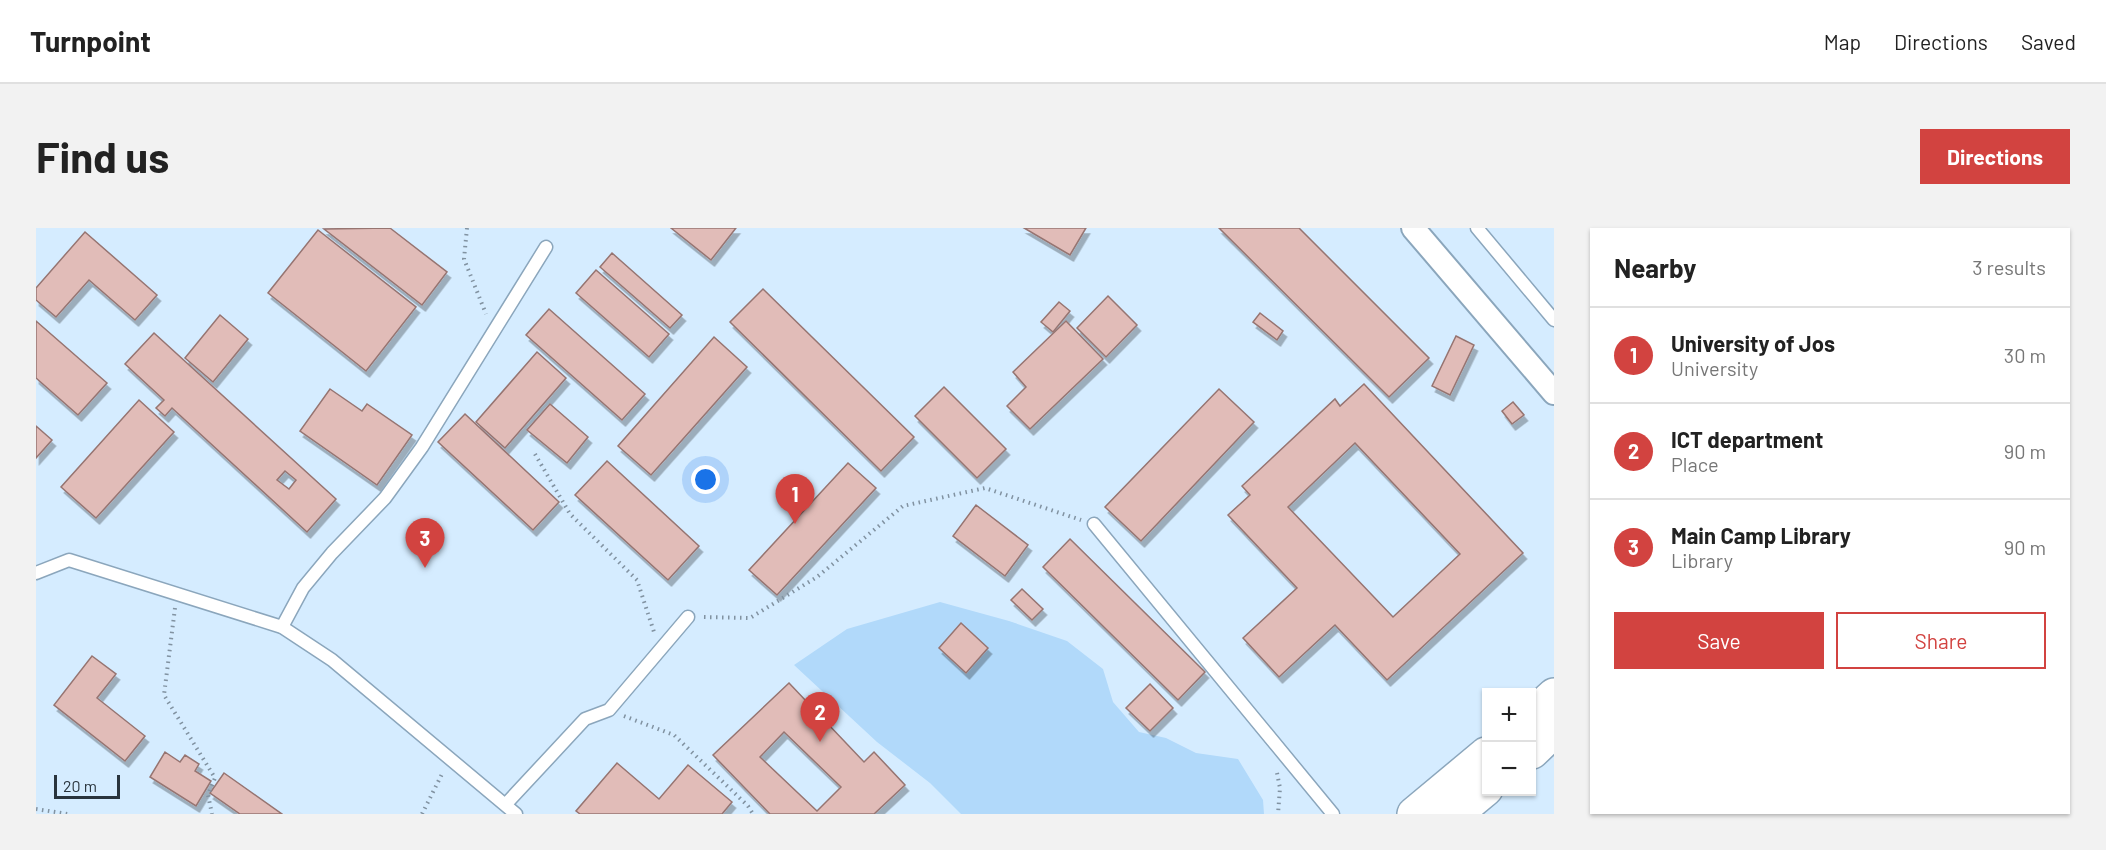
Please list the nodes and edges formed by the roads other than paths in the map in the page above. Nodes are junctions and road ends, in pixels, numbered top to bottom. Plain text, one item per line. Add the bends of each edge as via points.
1 (1413, 228) edge
2 (1477, 228) edge
3 (546, 248) dead end
4 (1554, 320) edge
5 (1554, 393) edge
6 (1094, 524) road end
7 (36, 573) edge
8 (688, 617) road end
9 (282, 627) junction
10 (1554, 695) edge
11 (1536, 712) edge
12 (1554, 731) edge
13 (1536, 748) edge
14 (1482, 757) edge
15 (1482, 792) edge
16 (506, 804) junction
17 (516, 814) edge
18 (1333, 814) edge
19 (1414, 814) edge
20 (1456, 814) edge

1 - 5 street
2 - 4 lane
3 - 9 lane via 422,447 392,490 303,588
6 - 18 lane
7 - 9 lane via 69,560
8 - 16 lane via 609,710 585,719
9 - 16 lane via 332,660
10 - 11 highway
12 - 13 highway
14 - 19 highway
15 - 20 highway
16 - 17 lane

